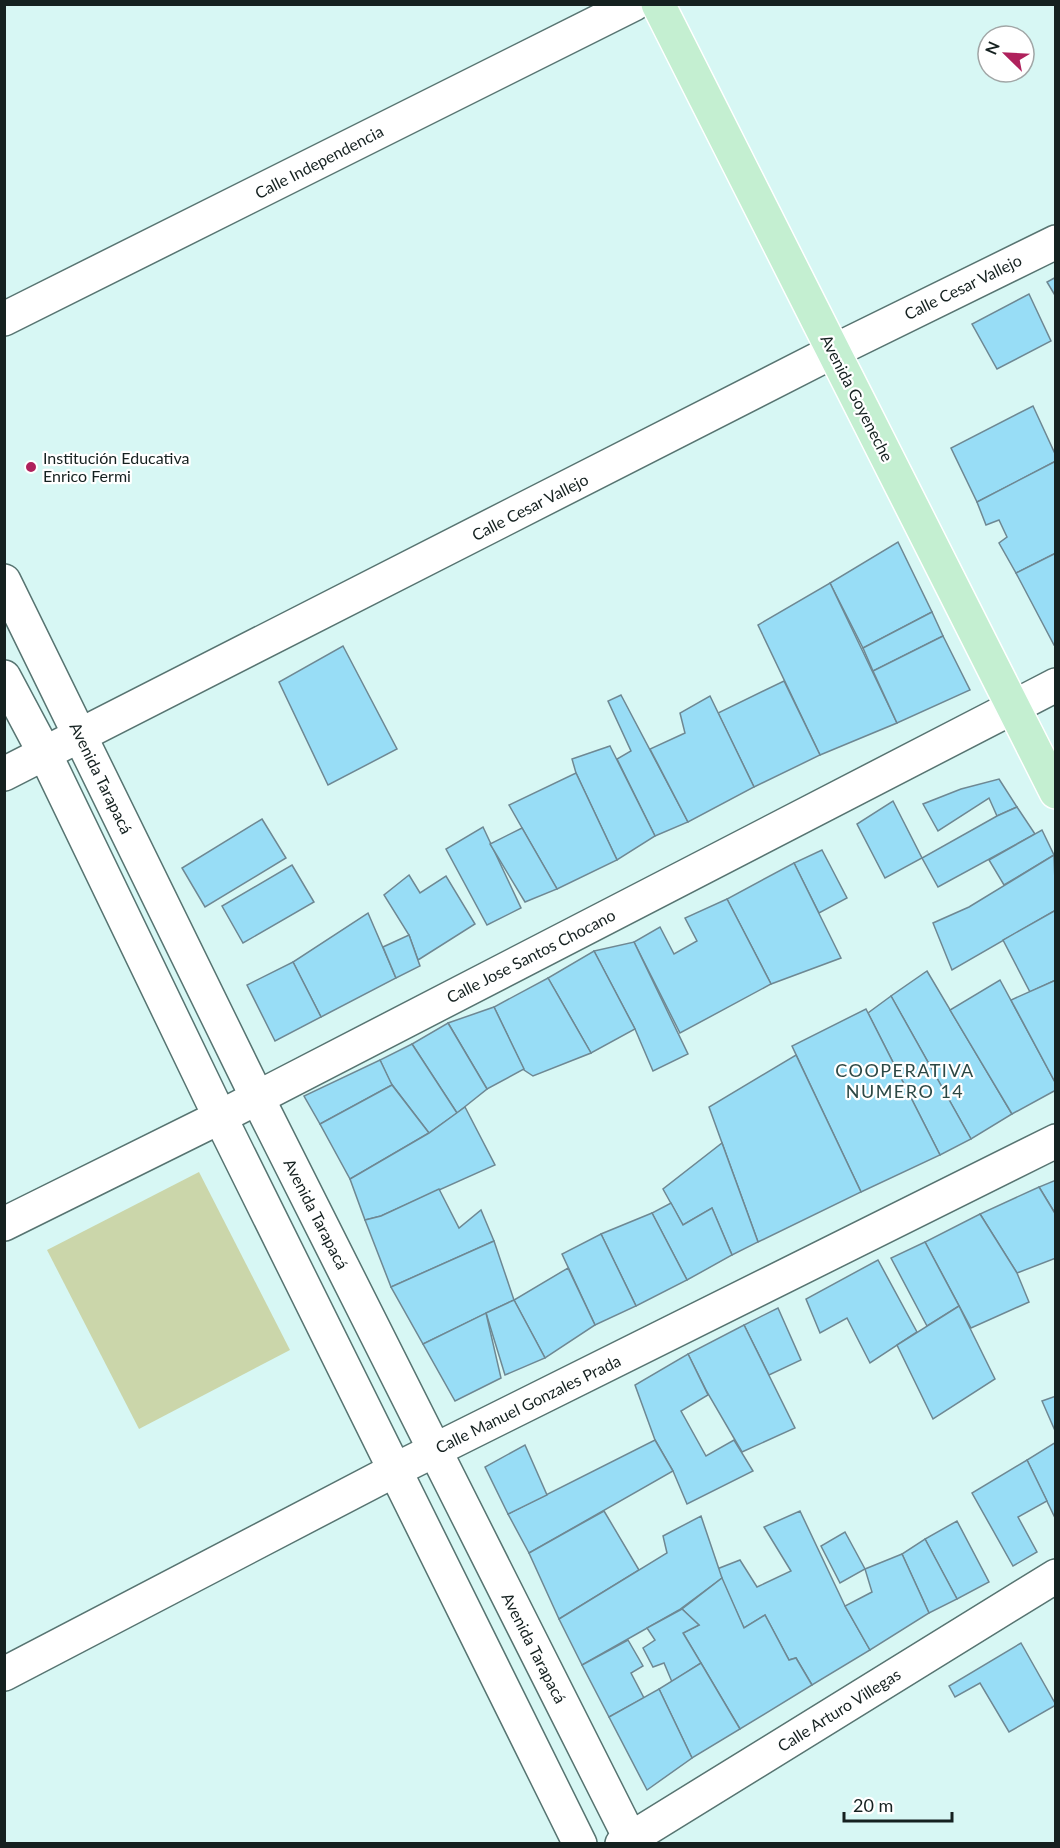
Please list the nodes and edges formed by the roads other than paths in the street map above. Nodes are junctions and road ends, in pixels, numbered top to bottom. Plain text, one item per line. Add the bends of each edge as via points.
1 (634, 4) edge
2 (658, 4) edge
3 (1056, 242) edge
4 (4, 319) edge
5 (834, 351) junction
6 (4, 581) edge
7 (4, 677) edge
8 (1056, 686) edge
9 (1012, 707) junction
10 (81, 736) junction
11 (45, 754) junction
12 (4, 774) edge
13 (1056, 792) edge
14 (257, 1097) junction
15 (220, 1117) junction
16 (1056, 1141) edge
17 (4, 1224) edge
18 (435, 1451) junction
19 (395, 1470) junction
20 (1056, 1576) edge
21 (4, 1674) edge
22 (628, 1842) edge
23 (580, 1844) edge

1 - 4 street, Calle Independencia
2 - 5 main road, Avenida Goyeneche
3 - 5 street, Calle Cesar Vallejo
5 - 9 main road, Avenida Goyeneche
5 - 10 street, Calle Cesar Vallejo
6 - 10 street, Avenida Tarapacá
7 - 11 street
8 - 9 street, Calle Jose Santos Chocano
9 - 13 main road, Avenida Goyeneche
9 - 14 street, Calle Jose Santos Chocano
10 - 11 street, Calle Cesar Vallejo
10 - 14 street, Avenida Tarapacá
11 - 12 street, Calle Cesar Vallejo
11 - 15 street
14 - 15 street, Calle Jose Santos Chocano
14 - 18 street, Avenida Tarapacá
15 - 17 street, Calle Jose Santos Chocano
15 - 19 street
16 - 18 street, Calle Manuel Gonzales Prada
18 - 19 street, Calle Manuel Gonzales Prada
18 - 22 street, Avenida Tarapacá
19 - 21 street, Calle Manuel Gonzales Prada
19 - 23 street
20 - 22 street, Calle Arturo Villegas

